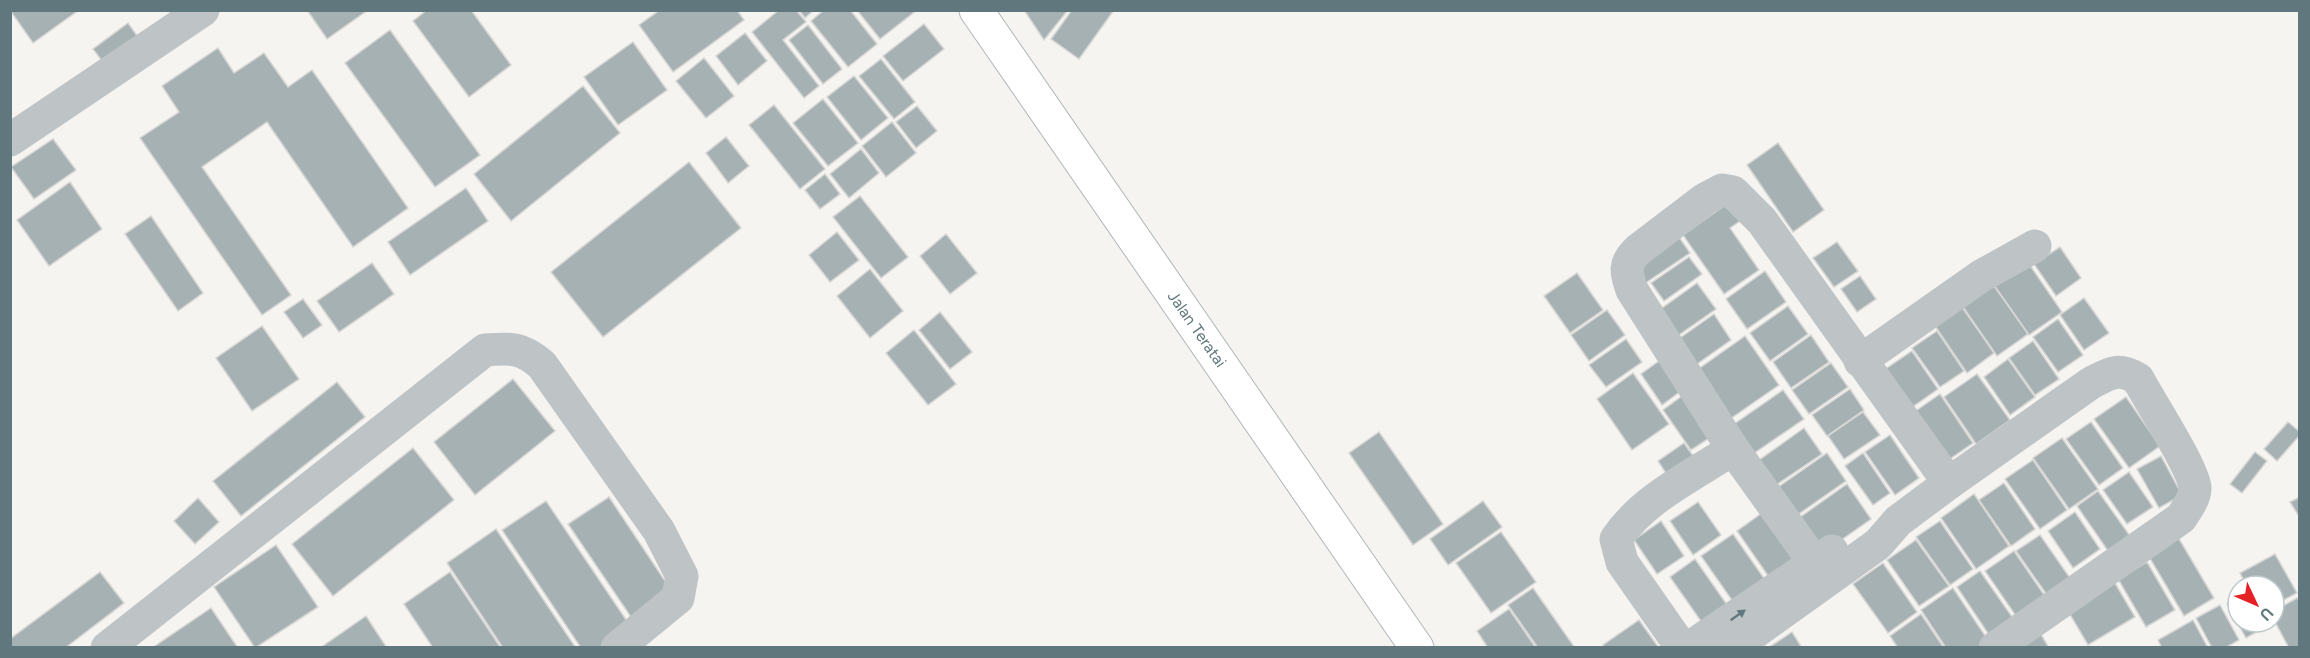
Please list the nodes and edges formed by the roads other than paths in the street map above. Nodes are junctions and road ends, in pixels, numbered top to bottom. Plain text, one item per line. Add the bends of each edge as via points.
1 (203, 10) edge
2 (976, 10) edge
3 (10, 140) edge
4 (2035, 246) dead end
5 (1860, 361) junction
6 (1733, 449) junction
7 (1949, 483) junction
8 (1820, 571) junction
9 (107, 648) edge
10 (618, 648) edge
11 (1417, 648) edge
12 (1682, 648) edge
13 (1689, 648) edge
14 (1733, 648) edge
15 (1995, 648) edge

1 - 3 street
2 - 11 street, Jalan Teratai
4 - 5 street via 1981,276
5 - 6 street via 1748,206 1733,192 1722,190 1705,199 1628,259 1626,273 1632,290
5 - 7 street
6 - 8 street
6 - 12 street via 1649,503 1616,539 1622,562
7 - 8 street via 1899,521 1878,544
7 - 15 street via 2114,371 2138,380 2186,463 2195,488 2181,518
13 -> 8 street
8 - 14 street
9 - 10 street via 485,350 509,348 529,353 542,365 659,531 682,576 678,598

